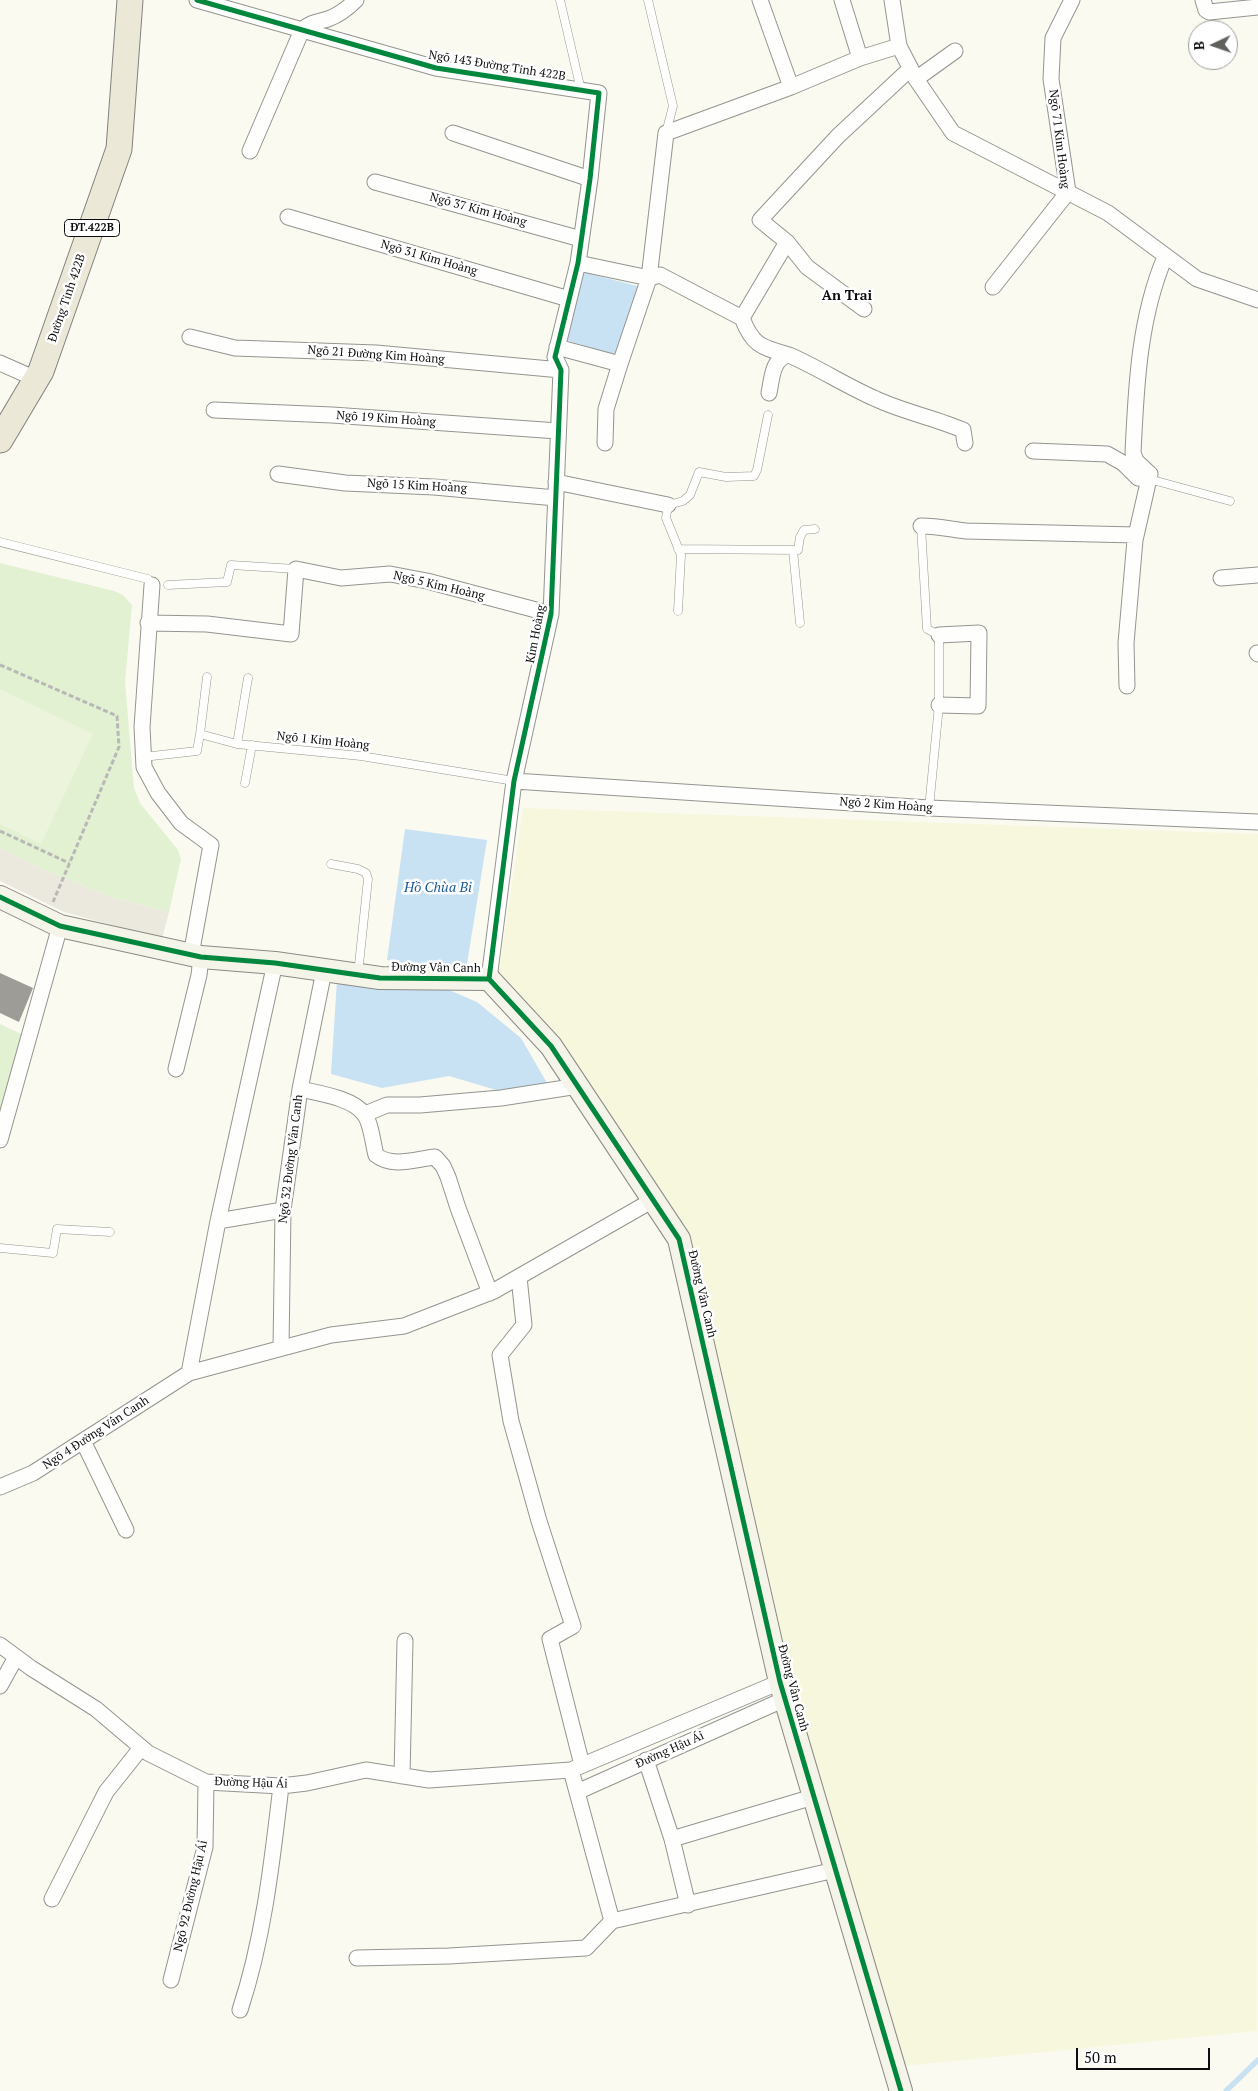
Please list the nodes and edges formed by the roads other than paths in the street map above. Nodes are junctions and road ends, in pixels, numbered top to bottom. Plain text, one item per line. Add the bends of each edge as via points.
1 (130, 0) edge
2 (198, 0) edge
3 (356, 0) edge
4 (560, 0) edge
5 (648, 0) edge
6 (760, 0) edge
7 (842, 0) edge
8 (892, 0) edge
9 (1072, 0) edge
10 (1203, 0) edge
11 (1258, 7) edge
12 (302, 30) junction
13 (899, 46) junction
14 (955, 52) dead end
15 (860, 58) junction
16 (913, 74) junction
17 (791, 87) junction
18 (581, 90) junction
19 (453, 133) dead end
20 (666, 133) junction
21 (250, 151) dead end
22 (590, 179) junction
23 (374, 182) dead end
24 (1068, 192) junction
25 (288, 217) dead end
26 (582, 239) junction
27 (787, 242) junction
28 (1165, 257) junction
29 (578, 263) junction
30 (649, 278) junction
31 (993, 287) dead end
32 (569, 299) junction
33 (1258, 300) edge
34 (864, 309) dead end
35 (742, 318) junction
36 (190, 337) dead end
37 (557, 347) junction
38 (789, 355) junction
39 (0, 363) edge
40 (620, 364) junction
41 (562, 370) junction
42 (36, 379) junction
43 (769, 393) dead end
44 (214, 410) dead end
45 (768, 415) dead end
46 (558, 432) junction
47 (0, 440) edge
48 (605, 443) dead end
49 (965, 443) dead end
50 (1032, 451) dead end
51 (278, 474) dead end
52 (1149, 479) junction
53 (556, 490) junction
54 (1230, 501) dead end
55 (668, 505) junction
56 (922, 526) joint
57 (815, 529) dead end
58 (1136, 535) junction
59 (0, 542) edge
60 (678, 549) junction
61 (793, 550) junction
62 (296, 569) junction
63 (1258, 575) edge
64 (1221, 578) dead end
65 (152, 585) joint
66 (168, 585) dead end
67 (678, 611) dead end
68 (552, 614) junction
69 (148, 622) junction
70 (800, 623) dead end
71 (939, 635) junction
72 (206, 677) dead end
73 (248, 678) dead end
74 (1127, 686) dead end
75 (938, 705) junction
76 (200, 734) junction
77 (237, 744) junction
78 (252, 745) junction
79 (143, 757) junction
80 (514, 781) junction
81 (245, 783) dead end
82 (929, 808) junction
83 (1258, 822) edge
84 (331, 864) dead end
85 (0, 897) edge
86 (53, 922) junction
87 (196, 956) junction
88 (275, 963) junction
89 (324, 971) junction
90 (358, 975) junction
91 (489, 979) junction
92 (176, 1069) dead end
93 (578, 1086) junction
94 (300, 1090) junction
95 (365, 1114) junction
96 (1, 1131) edge
97 (653, 1200) junction
98 (283, 1210) junction
99 (218, 1221) junction
100 (110, 1232) dead end
101 (0, 1248) edge
102 (519, 1277) junction
103 (490, 1293) junction
104 (281, 1348) junction
105 (189, 1373) junction
106 (83, 1441) junction
107 (0, 1487) edge
108 (126, 1530) dead end
109 (405, 1641) dead end
110 (0, 1645) edge
111 (16, 1658) junction
112 (0, 1686) edge
113 (782, 1691) junction
114 (142, 1748) junction
115 (646, 1760) junction
116 (576, 1768) junction
117 (402, 1776) junction
118 (206, 1782) junction
119 (281, 1786) junction
120 (577, 1792) junction
121 (813, 1797) junction
122 (672, 1839) junction
123 (835, 1870) junction
124 (52, 1899) dead end
125 (688, 1905) junction
126 (612, 1921) junction
127 (357, 1958) dead end
128 (171, 1980) dead end
129 (240, 2010) dead end
130 (901, 2091) edge

1 - 42 main road, Đường Tỉnh 422B / ĐT.422B via 119,149 42,371
2 - 12 street, Ngõ 143 Đường Tỉnh 422B
3 - 12 street via 340,13 309,24
4 - 18 lane
5 - 20 lane via 673,106
6 - 17 street
7 - 15 street
8 - 13 street
9 - 24 street, Ngõ 71 Kim Hoàng via 1053,38 1051,79
10 - 11 street via 1209,12
12 - 18 street, Ngõ 143 Đường Tỉnh 422B via 436,68
12 - 21 street
13 - 15 street
13 - 16 street
14 - 16 street
15 - 17 street
16 - 24 street via 953,133
16 - 27 street via 838,136 760,220
17 - 20 street
18 - 22 street, Ngõ 143 Đường Tỉnh 422B via 599,93
19 - 22 street
20 - 30 street
22 - 26 street, Ngõ 143 Đường Tỉnh 422B
23 - 26 street, Ngõ 37 Kim Hoàng
24 - 28 street via 1108,212
24 - 31 street, Ngõ 71 Kim Hoàng
25 - 32 street, Ngõ 31 Kim Hoàng
26 - 29 street, Ngõ 143 Đường Tỉnh 422B
27 - 34 street via 807,267
27 - 35 street
28 - 33 street via 1197,279
28 - 52 street via 1158,273 1140,349 1133,453 1136,461 1150,474
29 - 30 street
29 - 32 street, Kim Hoàng
30 - 35 street via 660,275
30 - 40 street
32 - 37 street, Kim Hoàng
35 - 38 street via 752,340
36 - 41 street, Ngõ 21 Đường Kim Hoàng via 234,348 376,353
37 - 40 street
37 - 41 street, Kim Hoàng via 555,357
38 - 43 street via 778,360 773,369
38 - 49 street via 876,399 963,430
39 - 42 street
40 - 48 street via 606,409
41 - 46 street, Kim Hoàng
42 - 47 main road, Đường Tỉnh 422B / ĐT.422B
44 - 46 street, Ngõ 19 Kim Hoàng via 332,415
45 - 55 lane via 754,476 726,477 699,472 690,495 683,501
46 - 53 street, Kim Hoàng
50 - 52 street via 1107,454 1138,478
51 - 53 street, Ngõ 15 Kim Hoàng via 345,483
52 - 54 lane
52 - 58 street
53 - 55 street, Ngõ 15 Kim Hoàng
53 - 68 street, Kim Hoàng
55 - 60 lane via 666,518
56 - 58 street
56 - 71 lane via 927,629
57 - 61 lane via 804,530 798,550
58 - 74 street via 1126,643
59 - 65 lane via 148,579
60 - 61 lane
60 - 67 lane via 681,555
61 - 70 lane
62 - 66 lane, Ngõ 5 Kim Hoàng via 231,565 227,582
62 - 68 street, Ngõ 5 Kim Hoàng via 341,578 390,574
62 - 69 street via 291,634 207,624
63 - 64 street
65 - 69 street
68 - 80 street, Kim Hoàng
69 - 79 street
71 - 75 lane
71 - 75 street via 979,633 978,706
72 - 76 lane
73 - 77 lane
75 - 82 lane
76 - 77 lane, Ngõ 1 Kim Hoàng
76 - 79 lane via 196,751
77 - 78 lane, Ngõ 1 Kim Hoàng
78 - 80 lane, Ngõ 1 Kim Hoàng via 361,756
78 - 81 lane
79 - 87 street via 152,784 181,823 212,845
80 - 82 street, Ngõ 2 Kim Hoàng
80 - 91 street, Kim Hoàng
82 - 83 street, Ngõ 2 Kim Hoàng
84 - 90 lane via 358,869 366,873 368,879
85 - 86 street, Đường Vân Canh
86 - 87 street, Đường Vân Canh
86 - 96 street
87 - 88 street, Đường Vân Canh
87 - 92 street via 199,975
88 - 89 street, Đường Vân Canh
88 - 99 street
89 - 90 street, Đường Vân Canh
89 - 94 street, Ngõ 32 Đường Vân Canh
90 - 91 street, Đường Vân Canh
91 - 93 street, Đường Vân Canh via 551,1046
93 - 95 street via 501,1098 387,1105
93 - 97 street, Đường Vân Canh
94 - 95 street via 332,1096
94 - 98 street, Ngõ 32 Đường Vân Canh
95 - 103 street via 376,1155 380,1158 391,1161 434,1157 443,1166
97 - 102 street, Ngõ 4 Đường Vân Canh
97 - 113 street, Đường Vân Canh via 679,1239
98 - 99 street
98 - 104 street, Ngõ 32 Đường Vân Canh
99 - 105 street
100 - 101 lane via 57,1229 53,1253
102 - 103 street, Ngõ 4 Đường Vân Canh
102 - 116 street via 524,1325 500,1355 511,1421 573,1626 550,1639
103 - 104 street, Ngõ 4 Đường Vân Canh via 404,1326 331,1335
104 - 105 street, Ngõ 4 Đường Vân Canh
105 - 106 street, Ngõ 4 Đường Vân Canh
106 - 107 street, Ngõ 4 Đường Vân Canh via 33,1473
106 - 108 street
109 - 117 street
110 - 111 street, Đường Hậu Ái
111 - 112 street
111 - 114 street, Đường Hậu Ái via 96,1709
113 - 115 street, Đường Hậu Ái
113 - 116 street, Đường Hậu Ái
113 - 121 street, Đường Vân Canh
114 - 118 street, Đường Hậu Ái
114 - 124 street via 106,1792
115 - 120 street, Đường Hậu Ái
115 - 122 street
116 - 117 street, Đường Hậu Ái via 429,1780
116 - 120 street
117 - 119 street, Đường Hậu Ái via 366,1770
118 - 119 street, Đường Hậu Ái
118 - 128 street, Ngõ 92 Đường Hậu Ái via 205,1847
119 - 129 street via 263,1924
120 - 126 street
121 - 122 street
121 - 123 street, Đường Vân Canh
122 - 125 street
123 - 125 street
123 - 130 street, Đường Vân Canh
125 - 126 street
126 - 127 street via 586,1948

